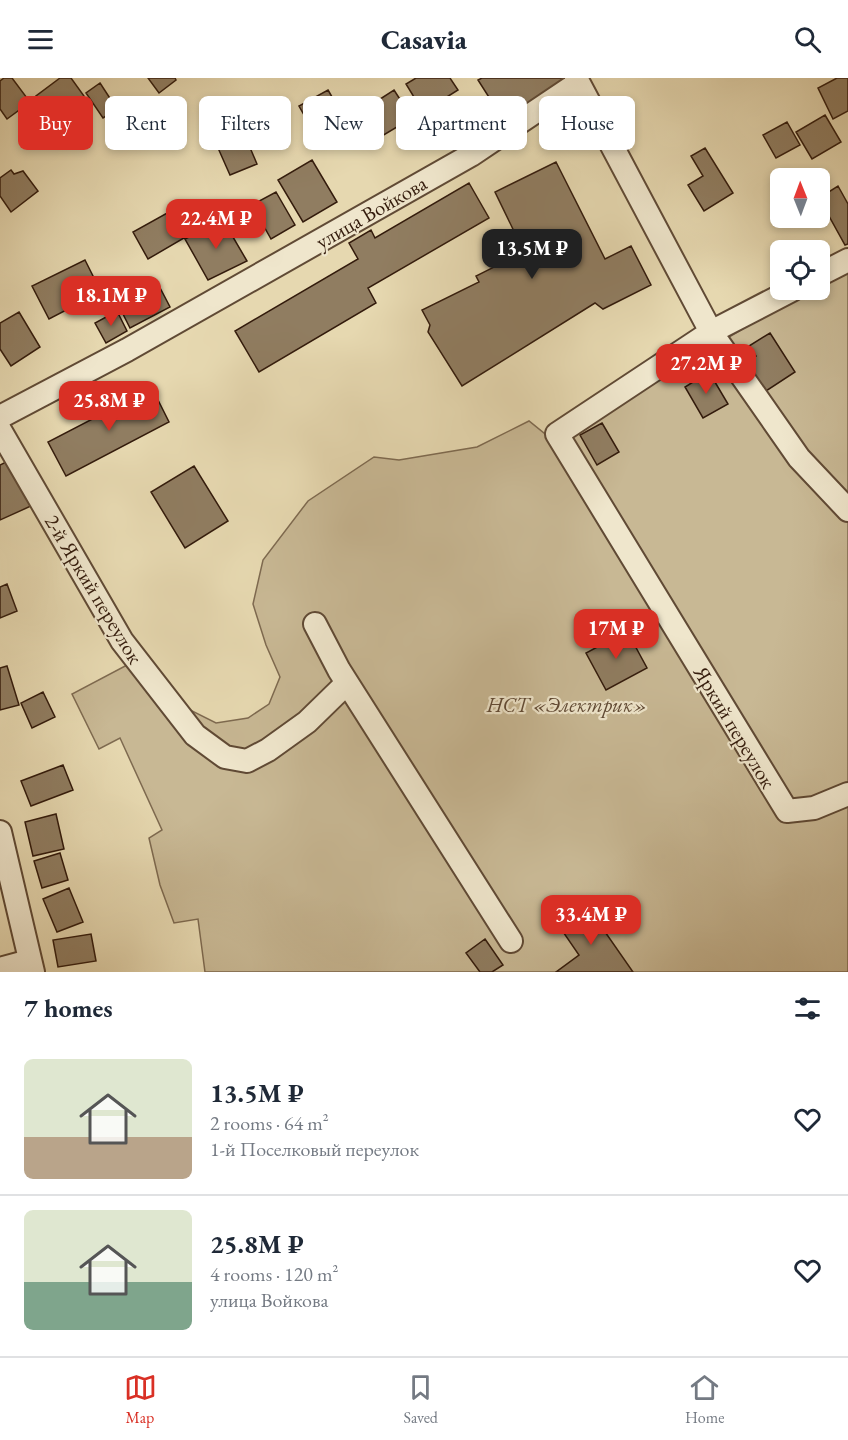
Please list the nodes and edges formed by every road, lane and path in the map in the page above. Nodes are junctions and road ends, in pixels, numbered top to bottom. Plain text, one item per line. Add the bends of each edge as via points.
1 (577, 80) edge
2 (848, 260) edge
3 (830, 269) edge
4 (773, 300) edge
5 (711, 332) junction
6 (0, 417) edge
7 (0, 430) edge
8 (848, 510) edge
9 (315, 624) dead end
10 (347, 683) junction
11 (848, 794) edge
12 (0, 832) edge
13 (511, 941) dead end
14 (31, 966) edge
15 (0, 969) edge

1 - 5 street
1 - 6 street, улица Войкова via 460,161 127,350
2 - 3 street
4 - 5 street
5 - 8 street via 799,458
5 - 11 street, Яркий переулок via 557,434 787,812 814,808
7 - 10 street, 2-й Яркий переулок via 122,641 195,735 225,757 247,760 268,750 307,722
9 - 10 street
10 - 13 street
12 - 14 street
14 - 15 street

